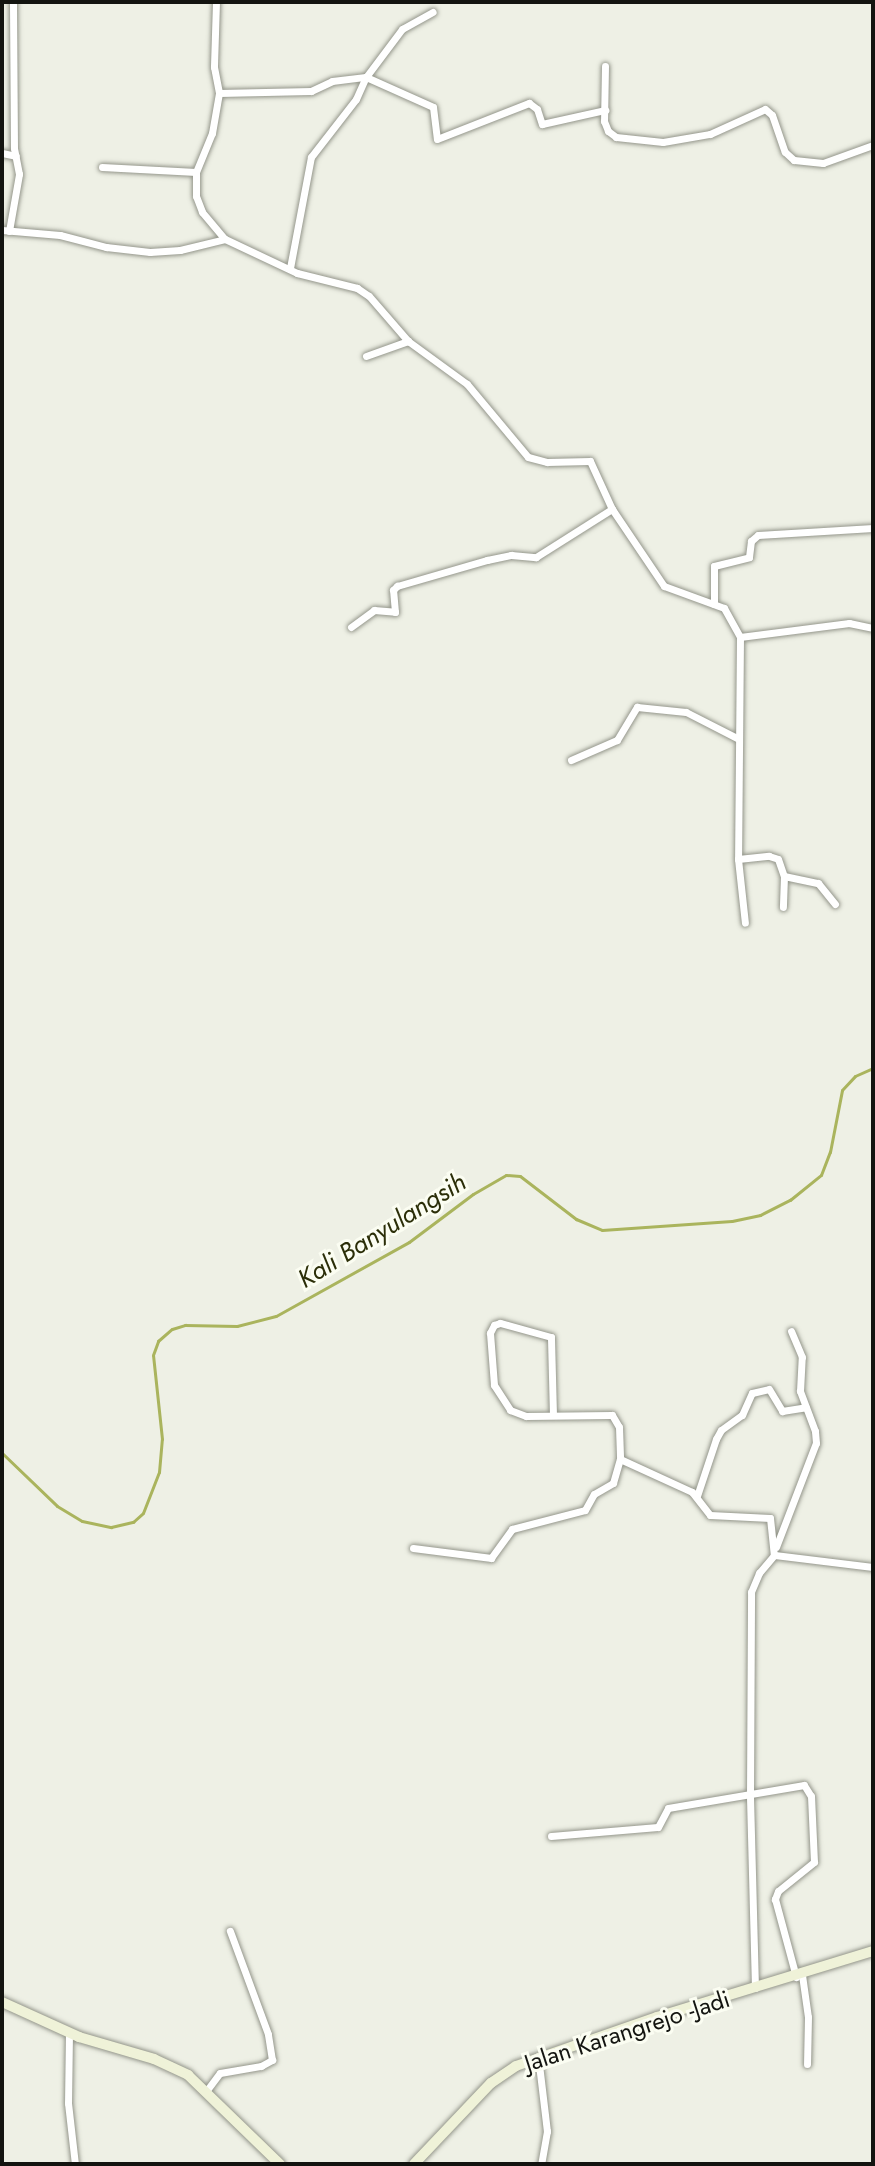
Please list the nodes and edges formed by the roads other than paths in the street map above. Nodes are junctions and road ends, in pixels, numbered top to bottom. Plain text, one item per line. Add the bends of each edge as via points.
1 (13, 2) edge
2 (216, 2) edge
3 (433, 12) dead end
4 (605, 66) dead end
5 (366, 77) junction
6 (219, 93) junction
7 (605, 110) junction
8 (873, 145) edge
9 (2, 153) edge
10 (16, 156) junction
11 (102, 167) dead end
12 (196, 172) junction
13 (5, 230) edge
14 (225, 239) junction
15 (290, 268) junction
16 (408, 341) junction
17 (366, 356) dead end
18 (612, 509) junction
19 (873, 528) edge
20 (714, 604) junction
21 (351, 627) dead end
22 (873, 628) edge
23 (740, 637) junction
24 (739, 739) junction
25 (571, 760) dead end
26 (738, 859) junction
27 (784, 876) junction
28 (835, 904) dead end
29 (783, 907) dead end
30 (745, 923) dead end
31 (791, 1331) dead end
32 (806, 1407) junction
33 (553, 1415) junction
34 (620, 1459) junction
35 (697, 1496) junction
36 (413, 1548) dead end
37 (774, 1552) junction
38 (873, 1567) edge
39 (750, 1795) junction
40 (551, 1836) dead end
41 (230, 1931) dead end
42 (873, 1951) edge
43 (799, 1976) junction
44 (755, 1990) junction
45 (2, 2002) edge
46 (69, 2033) junction
47 (538, 2056) junction
48 (807, 2064) dead end
49 (207, 2090) junction
50 (75, 2164) edge
51 (280, 2164) edge
52 (414, 2164) edge
53 (541, 2164) edge

1 - 10 street
2 - 6 street via 214,67
3 - 5 street via 402,29
4 - 7 street
5 - 6 street via 332,81 311,91
5 - 7 street via 433,107 437,139 529,103 542,124
5 - 15 street via 356,99 311,157
6 - 12 street via 212,133
7 - 8 street via 611,135 663,142 727,129 765,109 785,152 803,163 840,158
9 - 10 street
10 - 13 street via 19,174
11 - 12 street
12 - 14 street via 202,212
13 - 14 street via 150,252
14 - 15 street
15 - 16 street via 362,290
16 - 17 street
16 - 18 street via 467,384 528,457 590,461
18 - 20 street via 664,586
18 - 21 street via 536,557 487,560 397,586 395,612 374,610
19 - 20 street via 758,535 751,541 749,557 714,566
20 - 23 street via 724,608
22 - 23 street via 849,623
23 - 24 street
24 - 25 street via 686,712 637,707 617,740
24 - 26 street
26 - 27 street via 776,858
26 - 30 street
27 - 28 street via 818,883
27 - 29 street
31 - 32 street via 802,1357 800,1391
32 - 35 street via 782,1411 769,1389 752,1393 742,1415 716,1439
32 - 37 street via 816,1443
33 - 33 street via 526,1416 501,1400 490,1347 494,1325 551,1337
33 - 34 street via 612,1415 619,1427
34 - 35 street
34 - 36 street via 613,1483 594,1494 585,1510 512,1529 491,1558
35 - 37 street via 711,1515 770,1518
37 - 38 street
37 - 39 street via 751,1592
39 - 40 street via 668,1808 658,1827
39 - 43 street via 799,1784 811,1796 812,1867 778,1891 775,1899
39 - 44 street
41 - 49 street via 265,2024 272,2060 220,2073
42 - 43 street, Jalan Karangrejo -Jadi
43 - 44 street, Jalan Karangrejo -Jadi
43 - 48 street via 808,2017
44 - 47 street, Jalan Karangrejo -Jadi
45 - 46 street
46 - 49 street via 171,2066
46 - 50 street via 68,2103
47 - 52 street, Jalan Karangrejo -Jadi via 491,2083
47 - 53 street via 547,2131
49 - 51 street

